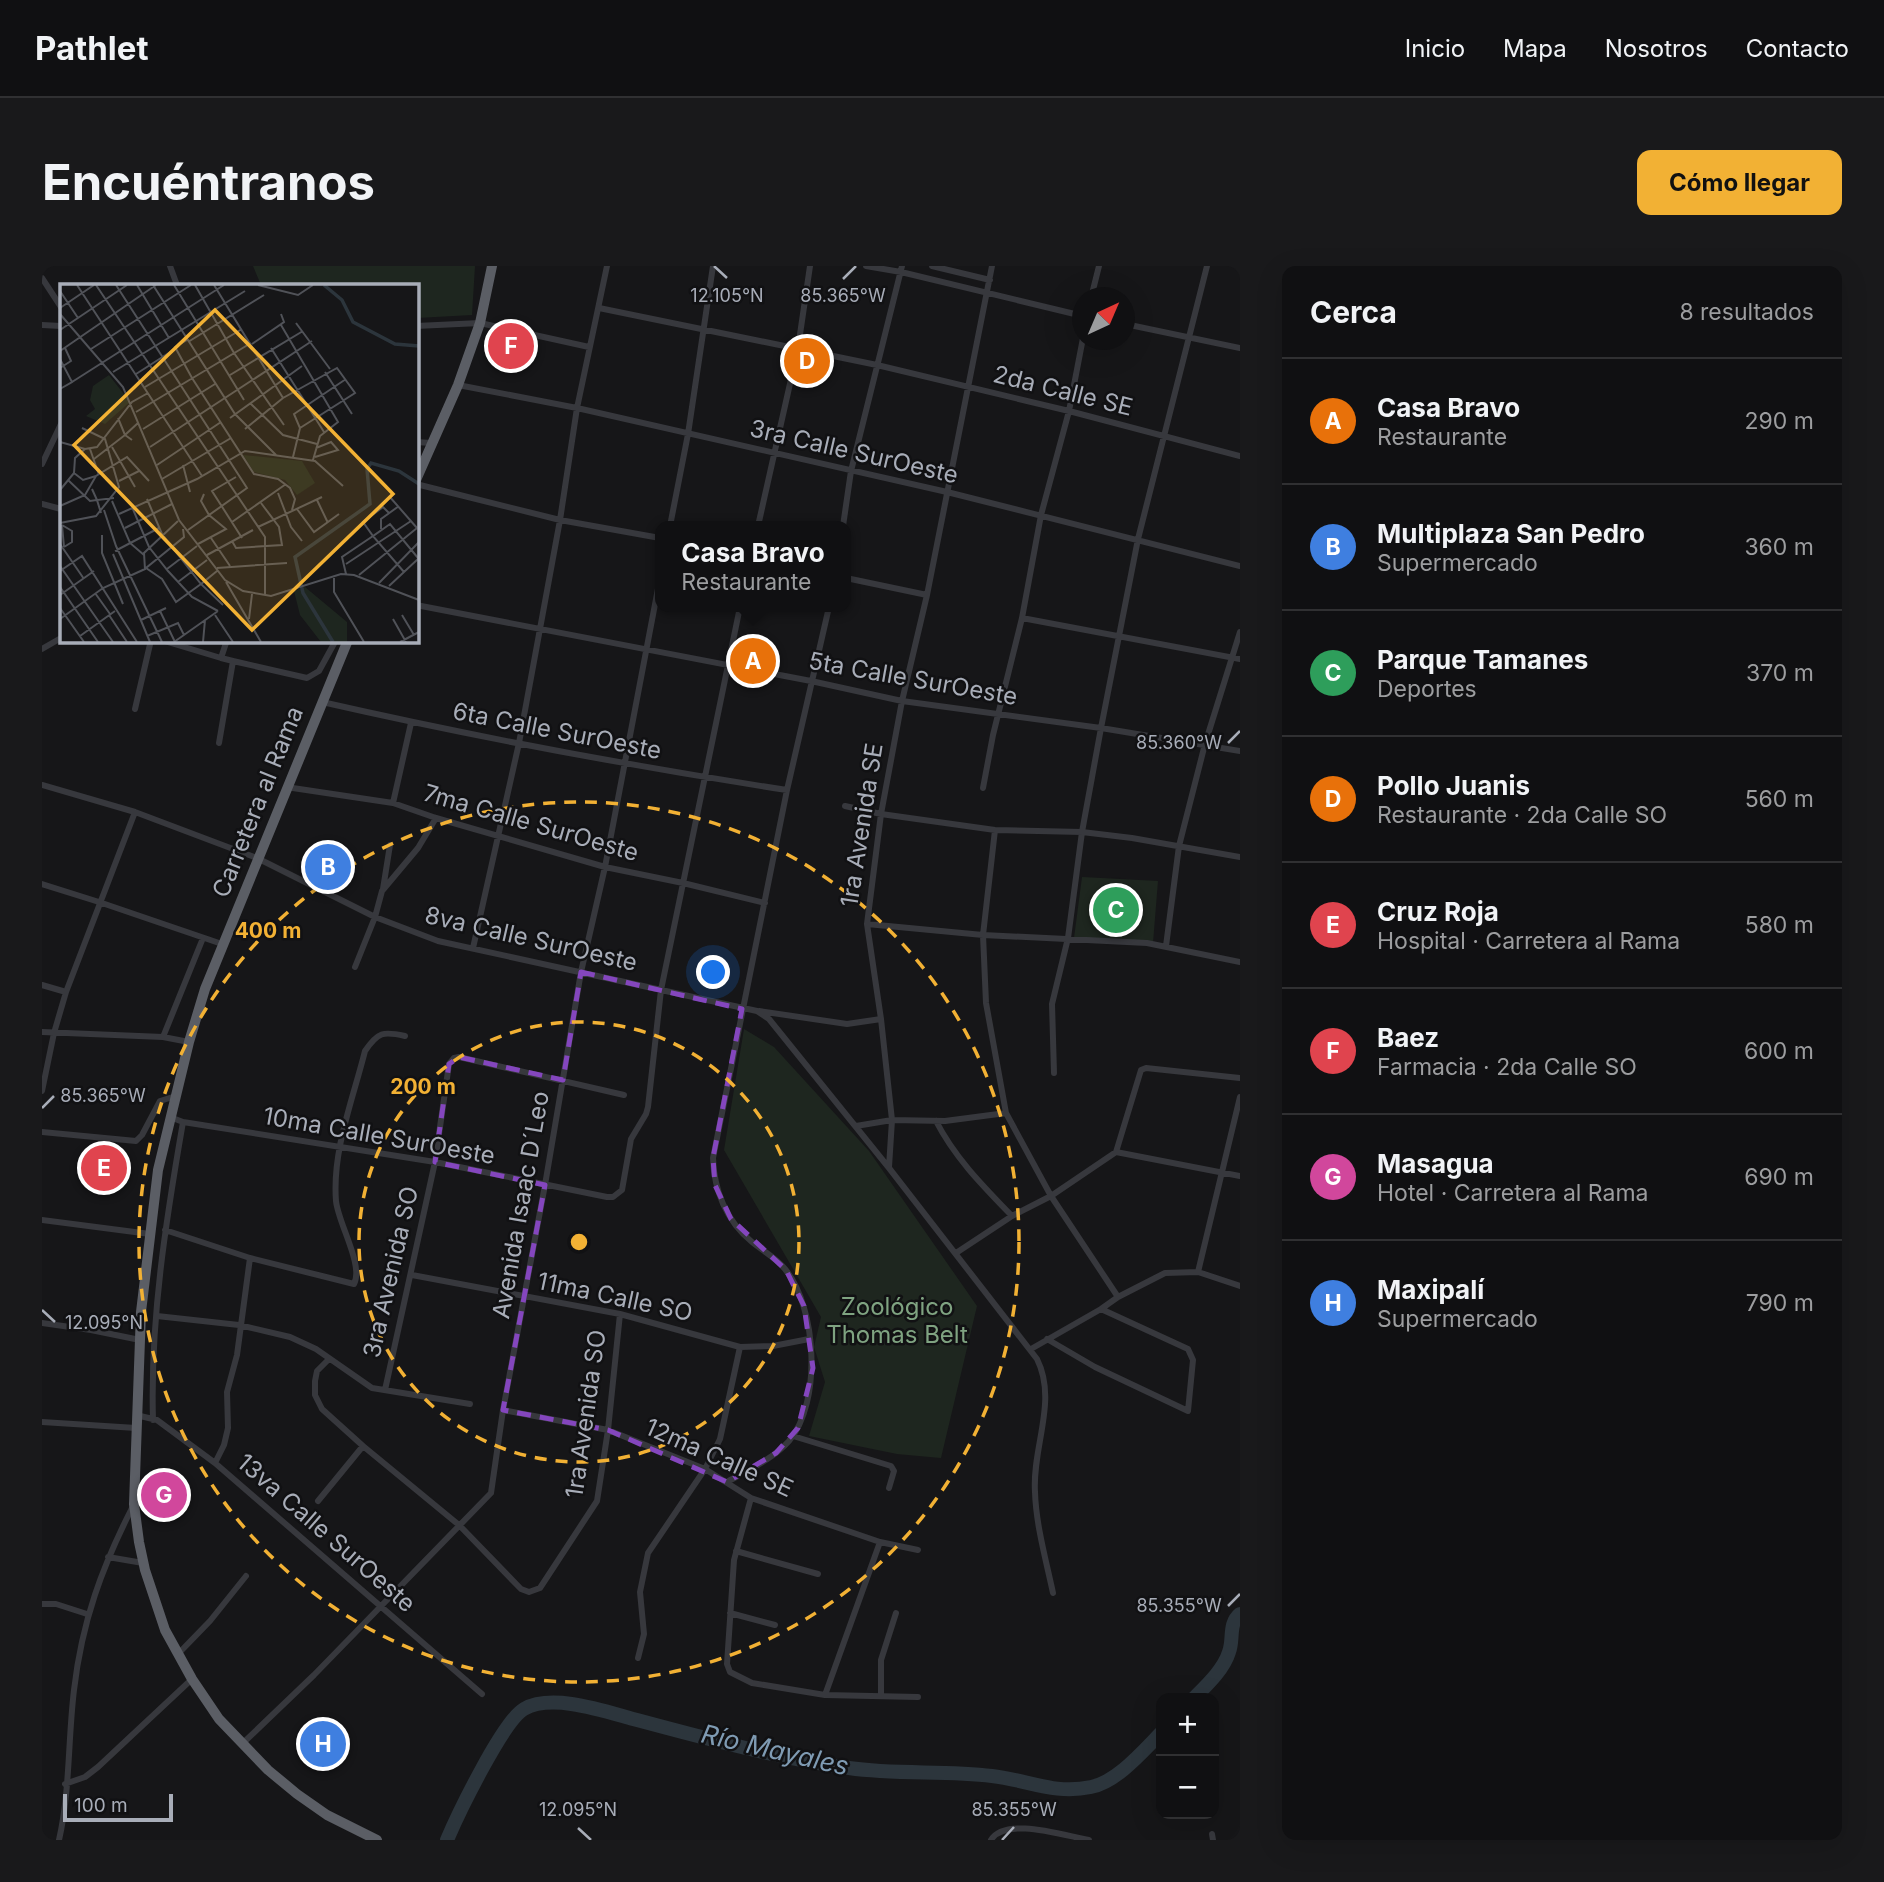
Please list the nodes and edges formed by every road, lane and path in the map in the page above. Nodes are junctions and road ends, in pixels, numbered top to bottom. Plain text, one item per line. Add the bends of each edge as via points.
1 (170, 266) edge
2 (492, 266) edge
3 (607, 266) edge
4 (713, 266) edge
5 (810, 266) edge
6 (866, 266) edge
7 (932, 266) edge
8 (992, 266) edge
9 (1099, 266) edge
10 (1207, 266) edge
11 (902, 269) edge
12 (42, 278) edge
13 (990, 280) junction
14 (177, 284) edge
15 (1094, 287) edge
16 (987, 293) junction
17 (60, 305) edge
18 (599, 309) junction
19 (1072, 313) edge
20 (480, 323) junction
21 (42, 325) edge
22 (60, 326) edge
23 (418, 326) edge
24 (1135, 326) edge
25 (703, 330) junction
26 (1189, 337) junction
27 (589, 347) junction
28 (798, 348) junction
29 (1240, 348) edge
30 (1081, 350) edge
31 (877, 365) junction
32 (458, 384) junction
33 (969, 387) junction
34 (577, 408) junction
35 (1069, 411) junction
36 (60, 426) edge
37 (688, 434) junction
38 (1163, 436) junction
39 (421, 444) edge
40 (773, 453) junction
41 (1240, 456) edge
42 (42, 464) edge
43 (418, 467) edge
44 (851, 471) junction
45 (418, 483) edge
46 (947, 492) junction
47 (42, 504) edge
48 (60, 509) edge
49 (1041, 515) junction
50 (560, 520) junction
51 (671, 521) edge
52 (759, 521) edge
53 (845, 521) edge
54 (655, 537) edge
55 (1138, 539) junction
56 (1240, 566) edge
57 (851, 579) edge
58 (927, 595) junction
59 (418, 605) edge
60 (655, 605) edge
61 (739, 612) edge
62 (828, 612) edge
63 (1022, 618) junction
64 (540, 629) junction
65 (1240, 632) edge
66 (1118, 637) junction
67 (60, 639) edge
68 (151, 642) edge
69 (168, 642) edge
70 (226, 642) edge
71 (334, 642) edge
72 (347, 642) edge
73 (647, 648) junction
74 (42, 649) edge
75 (221, 658) junction
76 (1236, 658) edge
77 (233, 661) junction
78 (727, 666) junction
79 (811, 681) junction
80 (902, 701) junction
81 (322, 702) junction
82 (135, 709) dead end
83 (998, 716) junction
84 (411, 723) junction
85 (1101, 728) junction
86 (219, 743) dead end
87 (519, 743) junction
88 (1205, 744) junction
89 (1240, 751) edge
90 (624, 763) junction
91 (706, 778) junction
92 (42, 785) edge
93 (286, 787) junction
94 (983, 788) dead end
95 (787, 790) junction
96 (393, 803) junction
97 (845, 806) dead end
98 (135, 812) junction
99 (881, 814) junction
100 (436, 818) junction
101 (995, 830) junction
102 (1082, 832) junction
103 (499, 836) junction
104 (390, 845) dead end
105 (1179, 846) junction
106 (1240, 857) edge
107 (257, 858) junction
108 (605, 867) junction
109 (683, 883) junction
110 (42, 884) edge
111 (382, 891) junction
112 (99, 902) junction
113 (765, 903) junction
114 (375, 917) junction
115 (867, 923) junction
116 (983, 935) junction
117 (203, 938) junction
118 (1068, 938) junction
119 (222, 944) junction
120 (1166, 946) junction
121 (473, 948) junction
122 (1240, 962) edge
123 (355, 967) dead end
124 (581, 972) junction
125 (42, 985) edge
126 (661, 990) junction
127 (66, 992) junction
128 (743, 1009) junction
129 (757, 1011) junction
130 (881, 1019) junction
131 (42, 1032) edge
132 (54, 1032) junction
133 (405, 1036) dead end
134 (163, 1037) junction
135 (189, 1042) junction
136 (1054, 1073) dead end
137 (1240, 1078) edge
138 (563, 1080) junction
139 (42, 1091) edge
140 (176, 1096) junction
141 (625, 1096) dead end
142 (1240, 1097) edge
143 (1006, 1113) junction
144 (170, 1117) junction
145 (891, 1120) junction
146 (936, 1121) junction
147 (183, 1122) junction
148 (856, 1126) junction
149 (42, 1132) edge
150 (340, 1147) junction
151 (1116, 1152) junction
152 (435, 1162) junction
153 (889, 1168) junction
154 (1220, 1171) junction
155 (1240, 1176) edge
156 (545, 1185) junction
157 (1051, 1196) junction
158 (1012, 1216) junction
159 (42, 1220) edge
160 (165, 1230) junction
161 (150, 1234) junction
162 (956, 1253) junction
163 (250, 1258) junction
164 (1198, 1272) junction
165 (412, 1275) junction
166 (1240, 1286) edge
167 (524, 1297) junction
168 (1118, 1297) junction
169 (1101, 1309) junction
170 (620, 1314) junction
171 (157, 1316) junction
172 (42, 1323) edge
173 (239, 1325) junction
174 (809, 1339) junction
175 (1047, 1339) junction
176 (140, 1340) junction
177 (740, 1346) junction
178 (1031, 1349) junction
179 (329, 1359) junction
180 (385, 1390) junction
181 (470, 1404) dead end
182 (503, 1410) junction
183 (136, 1416) junction
184 (153, 1420) junction
185 (42, 1422) edge
186 (136, 1428) junction
187 (608, 1430) junction
188 (793, 1436) junction
189 (363, 1446) junction
190 (215, 1463) junction
191 (705, 1469) junction
192 (727, 1482) junction
193 (889, 1488) dead end
194 (751, 1498) junction
195 (318, 1501) dead end
196 (134, 1504) junction
197 (459, 1525) junction
198 (880, 1542) junction
199 (918, 1550) dead end
200 (736, 1551) junction
201 (108, 1557) junction
202 (144, 1563) junction
203 (818, 1574) dead end
204 (246, 1576) dead end
205 (1053, 1592) dead end
206 (42, 1604) edge
207 (380, 1606) junction
208 (730, 1612) junction
209 (896, 1613) dead end
210 (87, 1614) junction
211 (775, 1625) dead end
212 (178, 1654) junction
213 (638, 1658) dead end
214 (192, 1679) junction
215 (482, 1694) dead end
216 (825, 1695) junction
217 (881, 1696) junction
218 (918, 1697) dead end
219 (242, 1744) junction
220 (65, 1784) junction
221 (59, 1840) edge
222 (377, 1840) edge
223 (991, 1840) edge
224 (1089, 1840) edge

1 - 14 street
2 - 20 highway
3 - 18 street
4 - 25 street
5 - 28 street
6 - 11 street
7 - 13 street
8 - 13 street, 1ra Avenida SE
9 - 15 street
10 - 26 street
11 - 16 street
11 - 31 street
12 - 17 street
13 - 16 street, 1ra Avenida SE
16 - 19 street
16 - 33 street, 1ra Avenida SE
18 - 25 street, 2da Calle SE
18 - 27 street
20 - 23 street
20 - 27 street
20 - 32 highway
21 - 22 street
24 - 26 street
25 - 28 street, 2da Calle SE
25 - 37 street
26 - 29 street
26 - 38 street
27 - 34 street
28 - 31 street, 2da Calle SE
28 - 40 street
30 - 35 street
31 - 33 street, 2da Calle SE
31 - 44 street
32 - 34 street, 3ra Calle SurOeste
32 - 39 highway
33 - 35 street, 2da Calle SE
33 - 46 street, 1ra Avenida SE
34 - 37 street, 3ra Calle SurOeste
34 - 50 street
35 - 38 street, 2da Calle SE
35 - 49 street
36 - 42 street
37 - 40 street, 3ra Calle SurOeste
37 - 51 street
38 - 41 street, 2da Calle SE
38 - 55 street
39 - 43 highway
40 - 44 street, 3ra Calle SurOeste
40 - 52 street
44 - 46 street, 3ra Calle SurOeste
44 - 53 street
45 - 50 street
46 - 49 street, 3ra Calle SurOeste
46 - 58 street, 1ra Avenida SE
47 - 48 street
49 - 55 street, 3ra Calle SurOeste
49 - 63 street
50 - 54 street
50 - 64 street
55 - 56 street, 3ra Calle SurOeste
55 - 66 street
57 - 58 street
58 - 80 street, 1ra Avenida SE
59 - 64 street, 5ta Calle SurOeste
60 - 73 street, Avenida Isaac D´Leo
61 - 78 street
62 - 79 street
63 - 66 street
63 - 83 street
64 - 73 street, 5ta Calle SurOeste
64 - 87 street
65 - 76 street
66 - 76 street
66 - 85 street
67 - 74 street
68 - 82 street
69 - 75 street
70 - 75 street
71 - 77 street via 318,671 307,678
72 - 81 highway, Carretera al Rama
73 - 78 street, 5ta Calle SurOeste
73 - 90 street, Avenida Isaac D´Leo
75 - 77 street
76 - 88 street
77 - 86 street
78 - 79 street, 5ta Calle SurOeste
78 - 91 street
79 - 80 street, 5ta Calle SurOeste
79 - 95 street
80 - 83 street, 5ta Calle SurOeste
80 - 99 street, 1ra Avenida SE
81 - 84 street, 6ta Calle SurOeste
81 - 93 highway, Carretera al Rama
83 - 85 street, 5ta Calle SurOeste
83 - 94 street
84 - 87 street, 6ta Calle SurOeste
84 - 96 street
85 - 88 street, 5ta Calle SurOeste
85 - 102 street
87 - 90 street, 6ta Calle SurOeste
87 - 103 street
88 - 89 street, 5ta Calle SurOeste
88 - 105 street
90 - 91 street, 6ta Calle SurOeste
90 - 108 street, Avenida Isaac D´Leo
91 - 95 street, 6ta Calle SurOeste
91 - 109 street
92 - 98 street, 8va Calle SurOeste
93 - 96 street, 7ma Calle SurOeste
93 - 107 highway, Carretera al Rama
95 - 113 street
96 - 100 street, 7ma Calle SurOeste
97 - 99 street
98 - 107 street, 8va Calle SurOeste
98 - 112 street
99 - 101 street
99 - 115 street, 1ra Avenida SE
100 - 103 street, 7ma Calle SurOeste
100 - 111 street
101 - 102 street
101 - 116 street
102 - 105 street
102 - 118 street
103 - 108 street, 7ma Calle SurOeste
103 - 121 street
104 - 111 street
105 - 106 street
105 - 120 street
107 - 114 street, 8va Calle SurOeste
107 - 119 highway, Carretera al Rama
108 - 109 street, 7ma Calle SurOeste
108 - 124 street, Avenida Isaac D´Leo
109 - 113 street, 7ma Calle SurOeste
109 - 126 street
110 - 112 street
111 - 114 street
112 - 117 street
112 - 127 street
113 - 128 street
114 - 121 street, 8va Calle SurOeste via 438,941
114 - 123 street
115 - 116 street
115 - 130 street, 1ra Avenida SE
116 - 118 street
116 - 143 street via 986,1003
117 - 119 street
117 - 134 street
118 - 120 street
118 - 136 street via 1052,1004
119 - 135 highway, Carretera al Rama
120 - 122 street
121 - 124 street, 8va Calle SurOeste
124 - 126 street, 8va Calle SurOeste
124 - 138 street, Avenida Isaac D´Leo
125 - 127 street
126 - 128 street, 8va Calle SurOeste
126 - 156 street, 10ma Calle SurOeste via 648,1107 631,1139 622,1191 607,1197
127 - 132 street
128 - 129 street, 8va Calle SurOeste
128 - 174 street via 713,1158 715,1185 731,1219 794,1283 806,1313
129 - 130 street, 8va Calle SurOeste via 847,1024
129 - 148 street via 780,1031
130 - 145 street, 1ra Avenida SE
131 - 132 street
132 - 134 street
132 - 139 street
133 - 150 street via 380,1035 365,1051
134 - 135 street
135 - 140 highway, Carretera al Rama
137 - 151 street via 1146,1068 1138,1074
138 - 141 street
138 - 152 street, 3ra Avenida SO via 453,1058
138 - 156 street, Avenida Isaac D´Leo
140 - 144 highway, Carretera al Rama
140 - 149 street via 160,1101 136,1140
142 - 154 street
143 - 146 street
143 - 157 street
144 - 147 street, 10ma Calle SurOeste
144 - 161 highway, Carretera al Rama
145 - 146 street
145 - 148 street
145 - 153 street, 1ra Avenida SE
146 - 158 street via 961,1162
147 - 150 street, 10ma Calle SurOeste
147 - 160 street
148 - 153 street
150 - 152 street, 10ma Calle SurOeste
150 - 163 street via 336,1199 351,1244 355,1283
151 - 154 street
151 - 157 street
152 - 156 street, 10ma Calle SurOeste
152 - 165 street, 3ra Avenida SO
153 - 162 street
154 - 155 street
154 - 164 street
156 - 167 street, Avenida Isaac D´Leo
157 - 158 street
157 - 168 street
158 - 162 street
159 - 161 street
160 - 163 street
160 - 171 street
161 - 176 highway, Carretera al Rama
162 - 178 street
163 - 173 street
164 - 166 street
164 - 168 street via 1165,1273
165 - 167 street, 11ma Calle SO
165 - 180 street, 3ra Avenida SO
167 - 170 street, 11ma Calle SO
167 - 182 street, Avenida Isaac D´Leo
168 - 169 street
169 - 175 street
169 - 175 street via 1188,1349 1193,1360 1188,1411
170 - 177 street, 11ma Calle SO
170 - 187 street, 1ra Avenida SO
171 - 173 street
171 - 184 street
172 - 176 street
173 - 179 street via 304,1342
173 - 190 street via 228,1392 228,1427
174 - 177 street, 11ma Calle SO
174 - 188 street via 812,1376
175 - 178 street
176 - 183 highway, Carretera al Rama
177 - 191 street via 720,1439
178 - 205 street via 1045,1380 1034,1490
179 - 180 street via 372,1388
179 - 189 street via 317,1371 315,1395 322,1409
180 - 181 street
182 - 187 street, 12ma Calle SE
182 - 197 street, Avenida Isaac D´Leo via 491,1493
183 - 184 street, 13va Calle SurOeste
183 - 186 highway, Carretera al Rama
184 - 190 street, 13va Calle SurOeste
185 - 186 street
186 - 196 highway, Carretera al Rama
187 - 191 street, 12ma Calle SE
187 - 197 street, 1ra Avenida SO via 597,1501 540,1588 522,1589
188 - 192 street via 776,1453
188 - 193 street via 891,1466
189 - 195 street
189 - 197 street
190 - 207 street, 13va Calle SurOeste
191 - 192 street, 12ma Calle SE
191 - 213 street via 648,1553 640,1592 644,1634
192 - 194 street, 12ma Calle SE
194 - 198 street, 12ma Calle SE
194 - 200 street
196 - 201 street
196 - 202 highway, Carretera al Rama
197 - 207 street, Avenida Isaac D´Leo
198 - 199 street, 12ma Calle SE
198 - 216 street
200 - 203 street
200 - 208 street
201 - 202 street
201 - 210 street
202 - 212 highway, Carretera al Rama via 165,1630
204 - 212 street
206 - 210 street
207 - 215 street, 13va Calle SurOeste
207 - 219 street, Avenida Isaac D´Leo
208 - 211 street
208 - 216 street via 730,1672 752,1683
209 - 217 street via 881,1660
210 - 220 street
212 - 214 highway, Carretera al Rama
214 - 219 highway, Carretera al Rama
214 - 220 street via 86,1777
216 - 217 street
217 - 218 street
219 - 222 highway, Carretera al Rama via 297,1794
220 - 221 street
223 - 224 street via 999,1830 1016,1827

